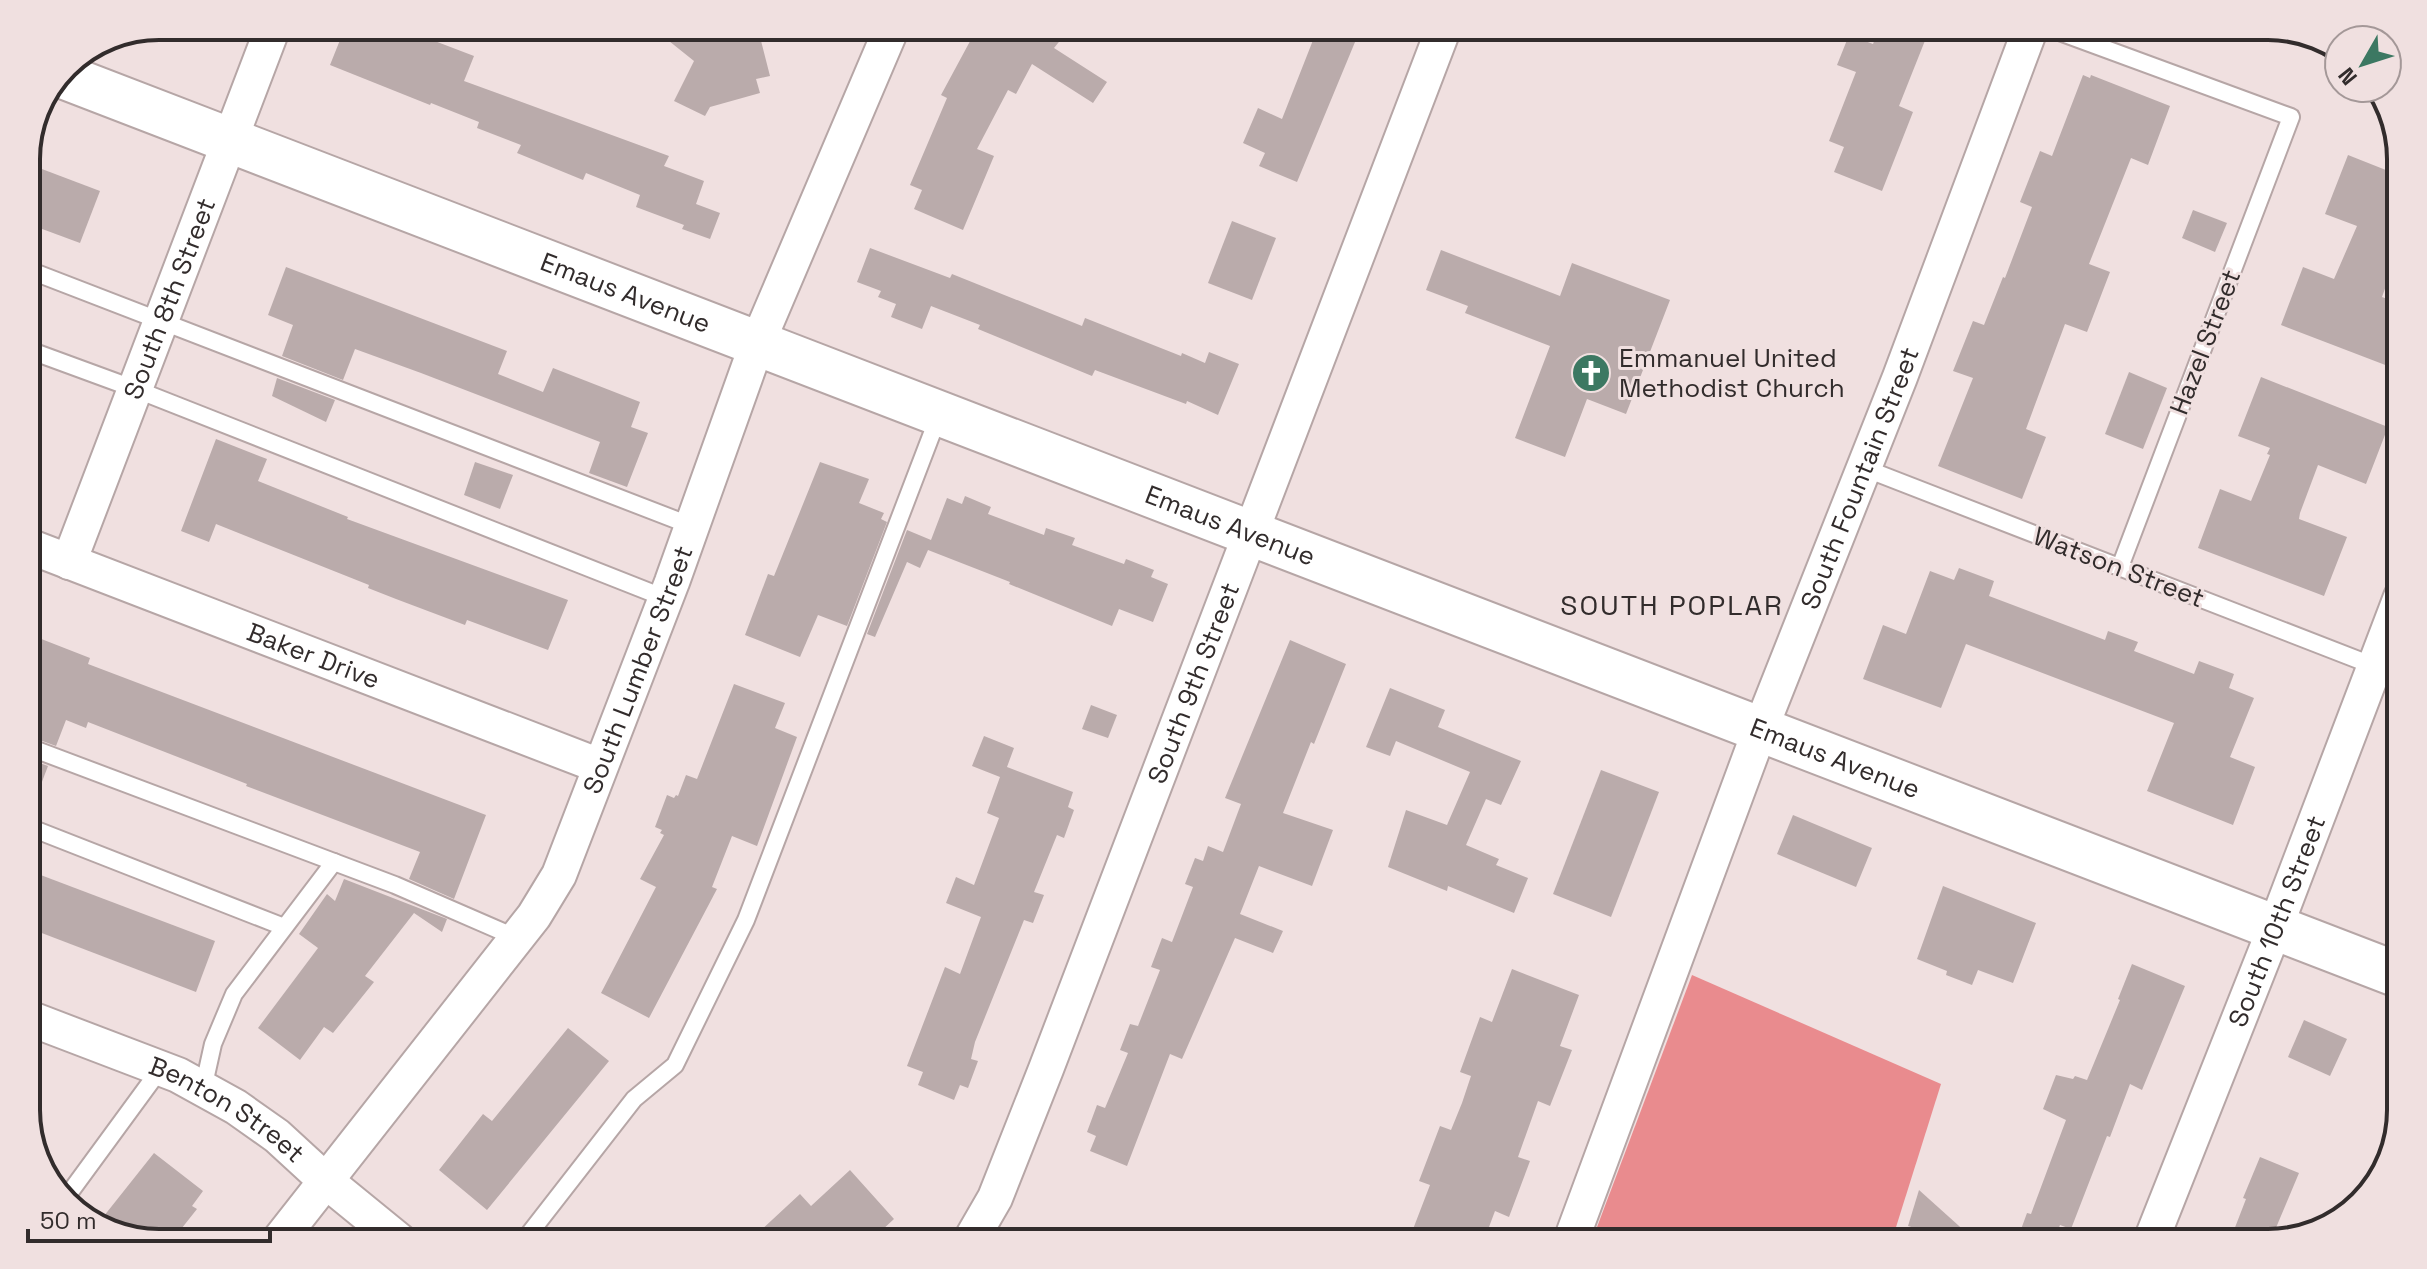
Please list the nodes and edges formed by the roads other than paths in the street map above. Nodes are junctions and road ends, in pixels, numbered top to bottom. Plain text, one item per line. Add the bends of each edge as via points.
1 (268, 40) edge
2 (887, 40) edge
3 (1439, 40) edge
4 (2026, 40) edge
5 (2081, 40) edge
6 (72, 80) edge
7 (230, 140) junction
8 (40, 274) edge
9 (161, 321) junction
10 (757, 344) junction
11 (40, 354) edge
12 (135, 389) junction
13 (939, 414) junction
14 (1864, 468) junction
15 (692, 526) junction
16 (1249, 534) junction
17 (40, 551) edge
18 (69, 562) junction
19 (2120, 567) junction
20 (665, 598) junction
21 (2387, 633) edge
22 (2374, 666) junction
23 (1760, 730) junction
24 (40, 751) edge
25 (600, 766) junction
26 (40, 831) edge
27 (334, 862) junction
28 (284, 927) junction
29 (2275, 928) junction
30 (517, 938) junction
31 (2387, 971) edge
32 (40, 1022) edge
33 (161, 1068) junction
34 (203, 1089) junction
35 (326, 1181) junction
36 (72, 1190) edge
37 (288, 1229) edge
38 (385, 1229) edge
39 (533, 1229) edge
40 (977, 1229) edge
41 (1575, 1229) edge
42 (2156, 1229) edge

1 - 7 street, South 8th Street
2 - 10 street, South Lumber Street
3 - 16 street, South 9th Street
4 - 14 street, South Fountain Street
5 - 19 lane, Hazel Street via 2291,117
6 - 7 main road, Emaus Avenue
7 - 9 street, South 8th Street
7 - 10 main road, Emaus Avenue
8 - 9 lane
9 - 12 street, South 8th Street
9 - 15 lane
10 - 13 main road, Emaus Avenue
10 - 15 street, South Lumber Street
11 - 12 lane
12 - 18 street, South 8th Street
12 - 20 lane
13 - 16 main road, Emaus Avenue
13 - 39 lane via 746,920 675,1065 634,1099
14 - 19 lane, Watson Street
14 - 23 street, South Fountain Street
15 - 20 street, South Lumber Street
16 - 23 main road, Emaus Avenue
16 - 40 street, South 9th Street via 995,1198
17 - 18 street, Baker Drive
18 - 25 street, Baker Drive
19 - 22 lane, Watson Street
20 - 25 street, South Lumber Street
21 - 22 street, South 10th Street
22 - 29 street, South 10th Street
23 - 29 main road, Emaus Avenue
23 - 41 street, South Fountain Street
24 - 27 lane
25 - 30 street, South Lumber Street via 559,875
26 - 28 lane
27 - 28 lane
27 - 30 lane
28 - 34 lane via 234,994 213,1044
29 - 31 main road, Emaus Avenue
29 - 42 street, South 10th Street
30 - 35 street, South Lumber Street
32 - 33 street, Benton Street
33 - 34 street, Benton Street
33 - 36 lane
34 - 35 street, Benton Street via 277,1136
35 - 37 street, South Lumber Street
35 - 38 street, Benton Street

